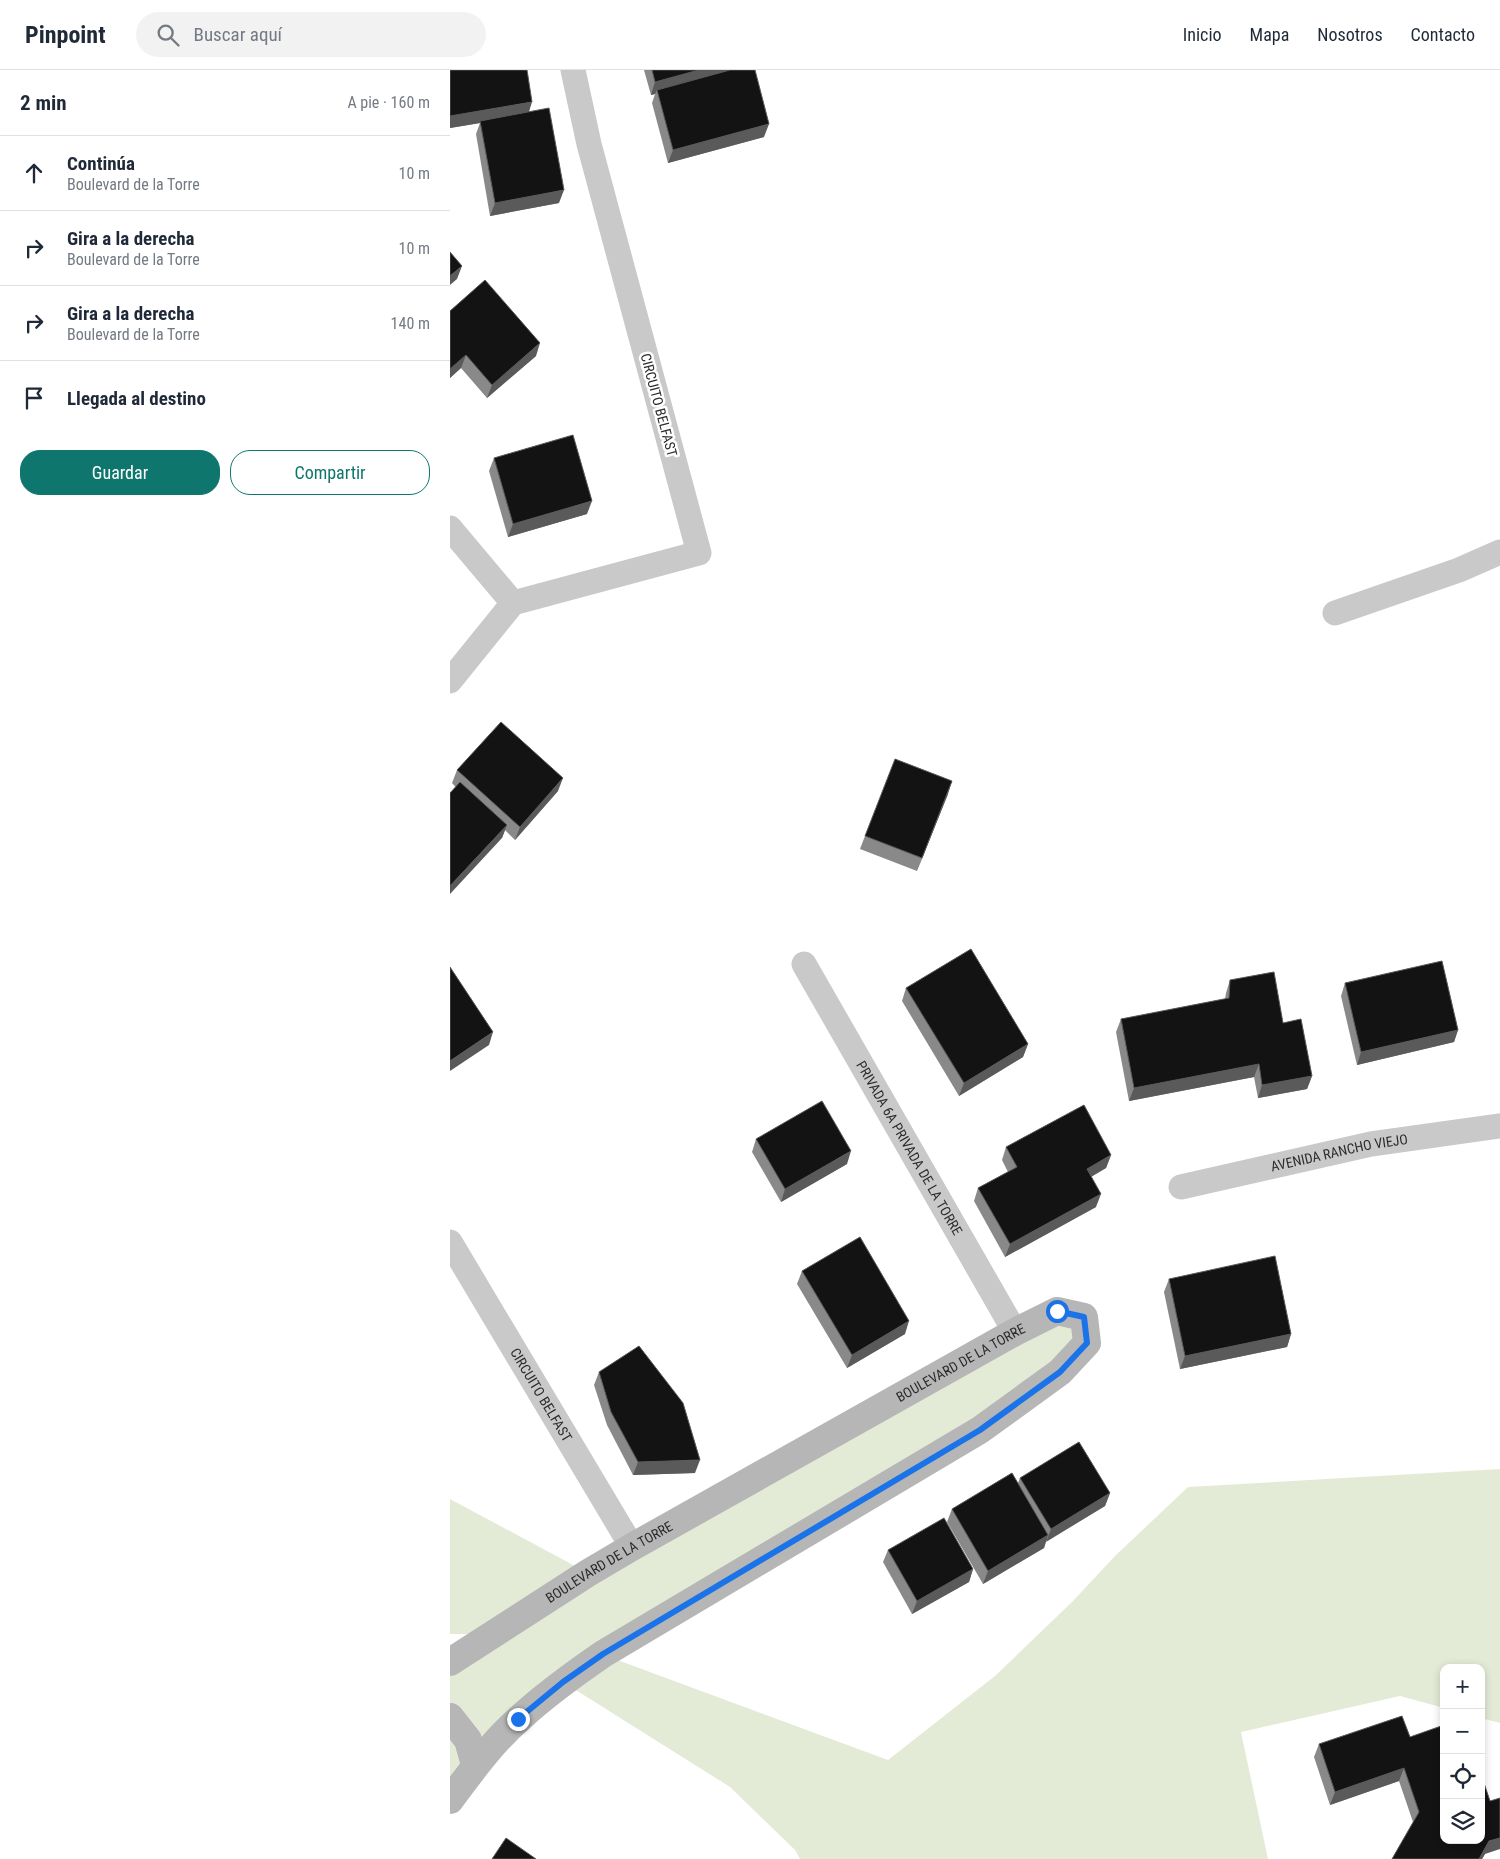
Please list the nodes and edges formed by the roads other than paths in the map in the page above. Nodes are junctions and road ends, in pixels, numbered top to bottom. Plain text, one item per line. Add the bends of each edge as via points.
1 (573, 70) edge
2 (450, 528) edge
3 (1500, 552) edge
4 (513, 603) junction
5 (1335, 613) dead end
6 (450, 681) edge
7 (804, 964) dead end
8 (1500, 1126) edge
9 (1181, 1187) dead end
10 (450, 1242) edge
11 (1015, 1332) junction
12 (632, 1547) junction
13 (450, 1662) edge
14 (450, 1716) edge
15 (475, 1766) junction
16 (450, 1800) edge

1 - 4 street, CIRCUITO BELFAST via 589,144 699,553
2 - 4 street
3 - 5 street via 1459,570
4 - 6 street
7 - 11 street, PRIVADA 6A PRIVADA DE LA TORRE
8 - 9 street, AVENIDA RANCHO VIEJO via 1371,1144
10 - 12 street, CIRCUITO BELFAST
11 - 12 street, BOULEVARD DE LA TORRE
11 - 15 street, BOULEVARD DE LA TORRE via 1057,1311 1084,1317 1087,1343 1060,1372 980,1430 603,1654 518,1719
12 - 13 street, BOULEVARD DE LA TORRE
14 - 15 street via 468,1740
15 - 16 street, BOULEVARD DE LA TORRE

